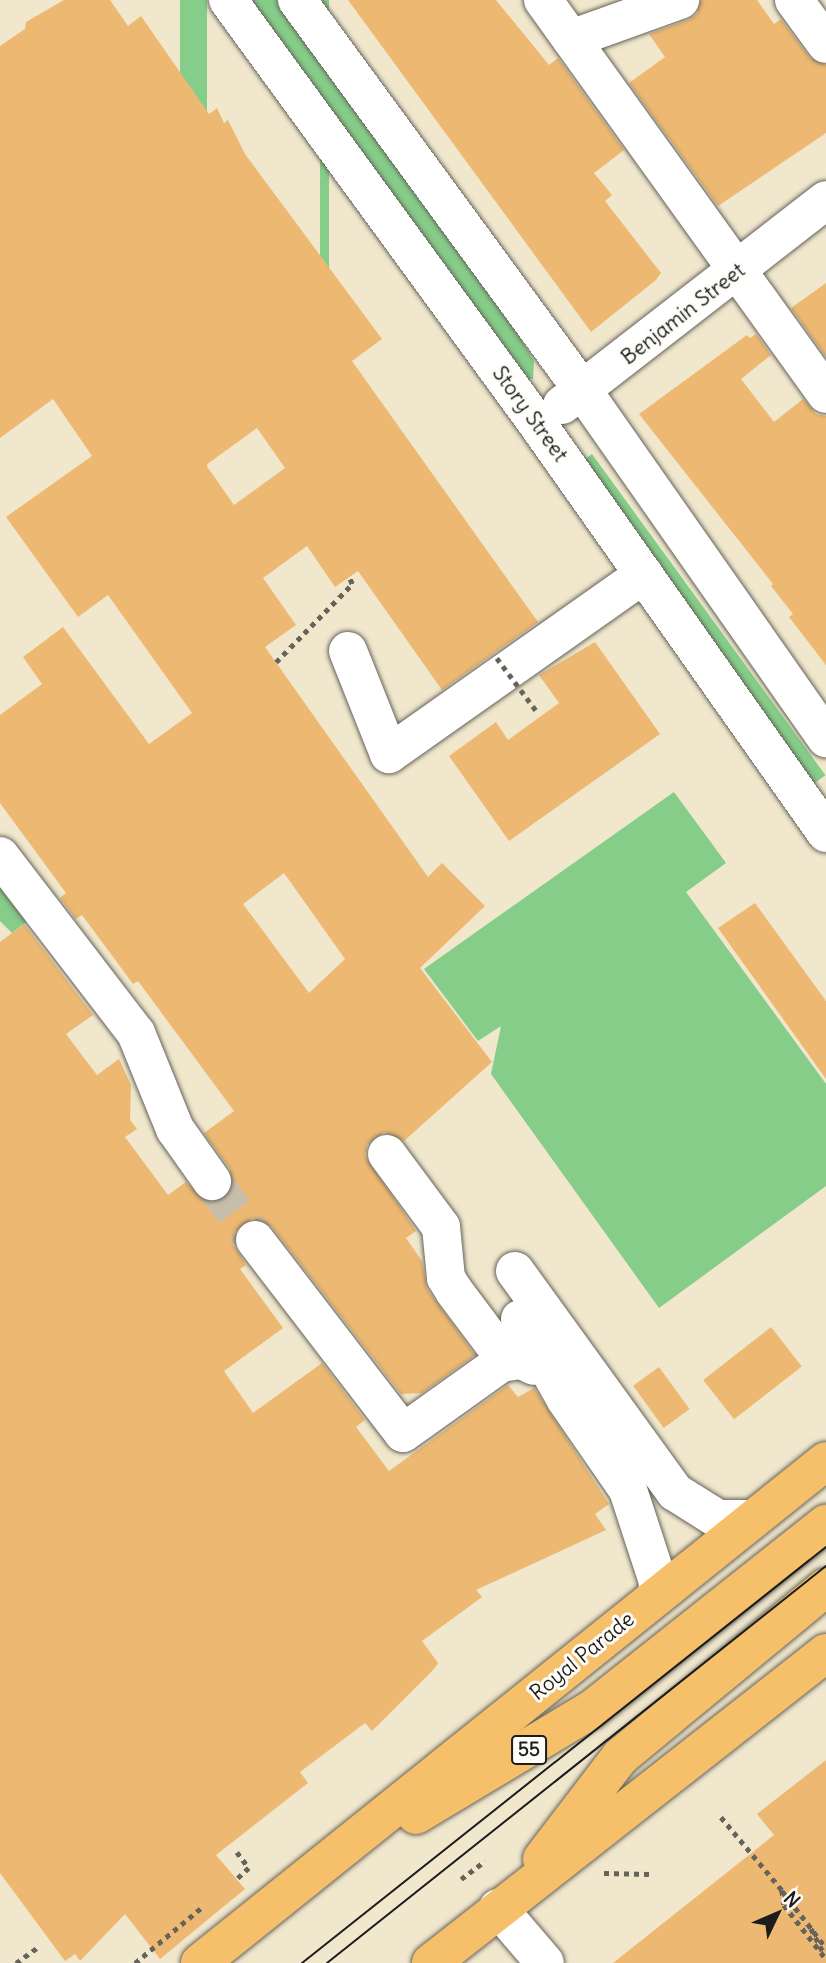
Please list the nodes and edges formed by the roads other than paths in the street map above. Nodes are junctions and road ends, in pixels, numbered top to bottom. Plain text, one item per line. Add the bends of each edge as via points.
1 (228, 0) edge
2 (297, 0) edge
3 (543, 0) edge
4 (680, 0) edge
5 (794, 0) edge
6 (571, 39) junction
7 (826, 44) edge
8 (826, 200) edge
9 (738, 270) junction
10 (583, 391) junction
11 (826, 394) edge
12 (536, 422) junction
13 (645, 574) junction
14 (348, 651) dead end
15 (826, 738) edge
16 (826, 833) edge
17 (0, 856) edge
18 (387, 1154) dead end
19 (212, 1181) tunnel mouth
20 (255, 1240) tunnel mouth
21 (557, 1329) junction
22 (520, 1360) junction
23 (566, 1400) junction
24 (826, 1461) edge
25 (753, 1519) junction
26 (826, 1524) edge
27 (670, 1585) junction
28 (826, 1587) edge
29 (703, 1621) junction
30 (826, 1653) edge
31 (724, 1668) junction
32 (339, 1852) junction
33 (506, 1902) junction
34 (200, 1963) edge
35 (431, 1963) edge
36 (545, 1963) edge

1 - 12 street, Story Street
2 - 10 street
3 - 6 street
4 - 6 street
5 - 7 street
6 - 9 street
8 - 9 street, Benjamin Street
9 - 10 street, Benjamin Street
9 - 11 street
10 - 12 street, Benjamin Street
10 - 15 street
12 - 13 street, Story Street
13 - 14 street via 389,754
13 - 16 street, Story Street
17 - 19 street via 136,1033 175,1129
18 - 22 street via 441,1227 446,1278 454,1291 489,1340
20 - 22 street via 403,1433 501,1363
21 - 23 street via 505,1278
21 - 25 street via 681,1498 719,1519
21 - 27 street via 596,1403 636,1459
22 - 23 street via 542,1370
23 - 27 street via 628,1490 658,1582
24 - 25 main road, Royal Parade / 55
25 - 27 main road, Royal Parade / 55
26 - 29 main road, Royal Parade / 55
27 - 29 main road
27 - 32 main road, Royal Parade / 55
28 - 31 main road
29 - 31 main road
29 - 32 main road, Royal Parade / 55 via 591,1710 530,1750 403,1822
30 - 33 main road
31 - 33 main road via 620,1757
32 - 34 main road, Royal Parade / 55
33 - 35 main road
33 - 36 street

